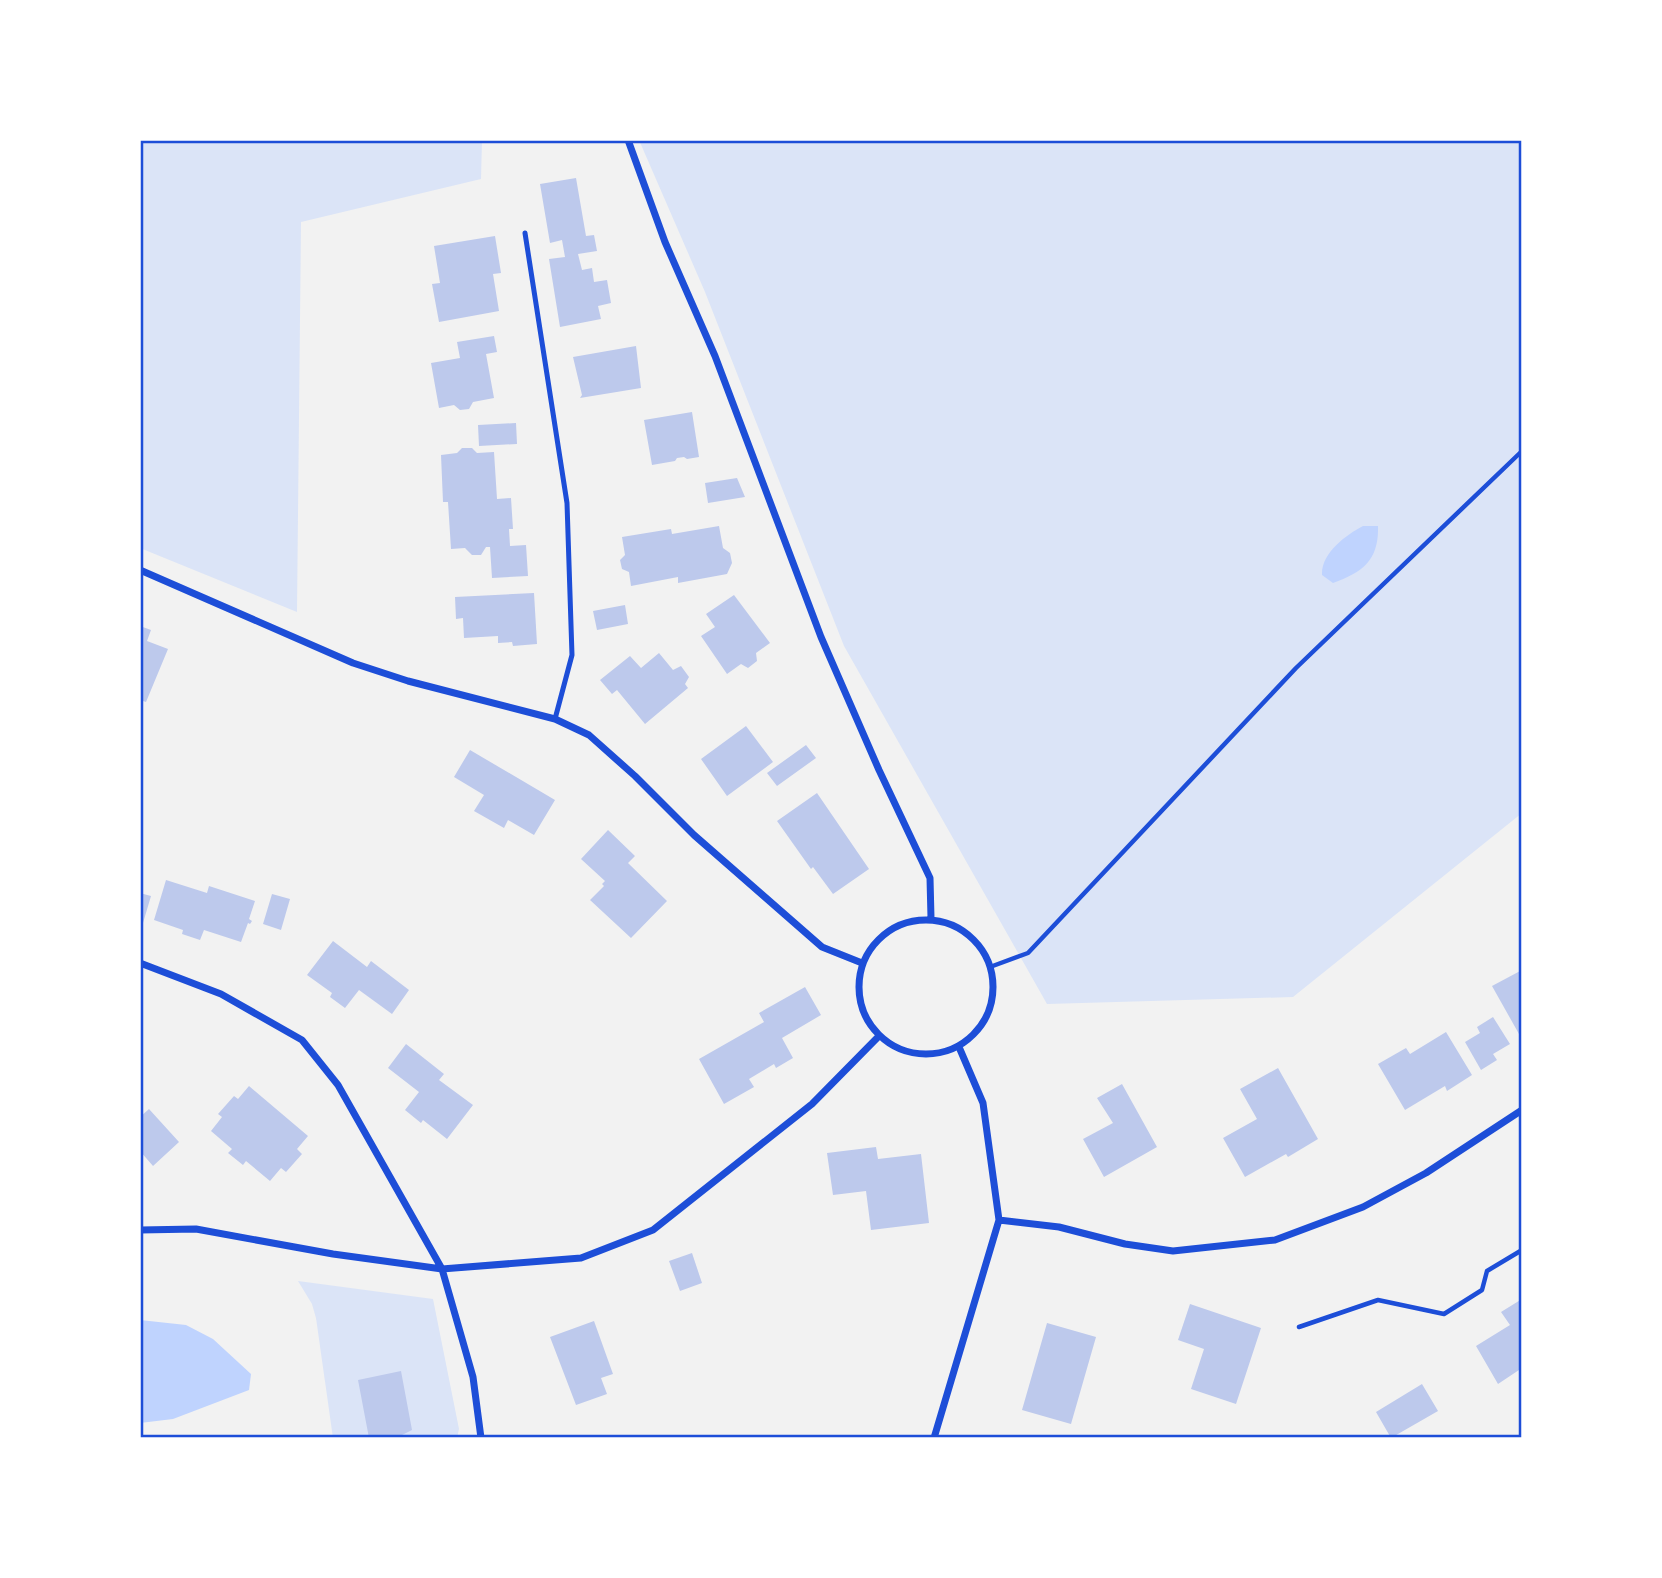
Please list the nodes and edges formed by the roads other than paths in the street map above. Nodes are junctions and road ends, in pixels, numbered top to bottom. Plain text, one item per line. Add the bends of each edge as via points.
1 (628, 140) edge
2 (525, 233) dead end
3 (140, 570) edge
4 (555, 719) junction
5 (931, 918) junction
6 (140, 963) edge
7 (862, 963) junction
8 (879, 1036) junction
9 (959, 1046) junction
10 (1522, 1110) edge
11 (999, 1220) junction
12 (140, 1230) edge
13 (442, 1269) junction
14 (481, 1438) edge
15 (934, 1438) edge

1 - 5 street via 821,637 930,878
2 - 4 lane via 567,503 572,655
3 - 4 street via 353,663
4 - 7 street via 589,735 822,947
5 - 7 street via 902,922 878,938
5 - 9 street via 963,929 986,953 995,978 992,1005 980,1029
6 - 13 street via 221,994 302,1040 338,1085
7 - 8 street via 858,989 864,1015
8 - 9 street via 904,1051 922,1054
8 - 13 street via 812,1104 653,1230 581,1258
9 - 11 street via 983,1102
10 - 11 street via 1426,1173 1363,1207 1275,1240 1173,1251 1059,1227
11 - 15 street
12 - 13 street via 196,1229
13 - 14 street via 474,1377

